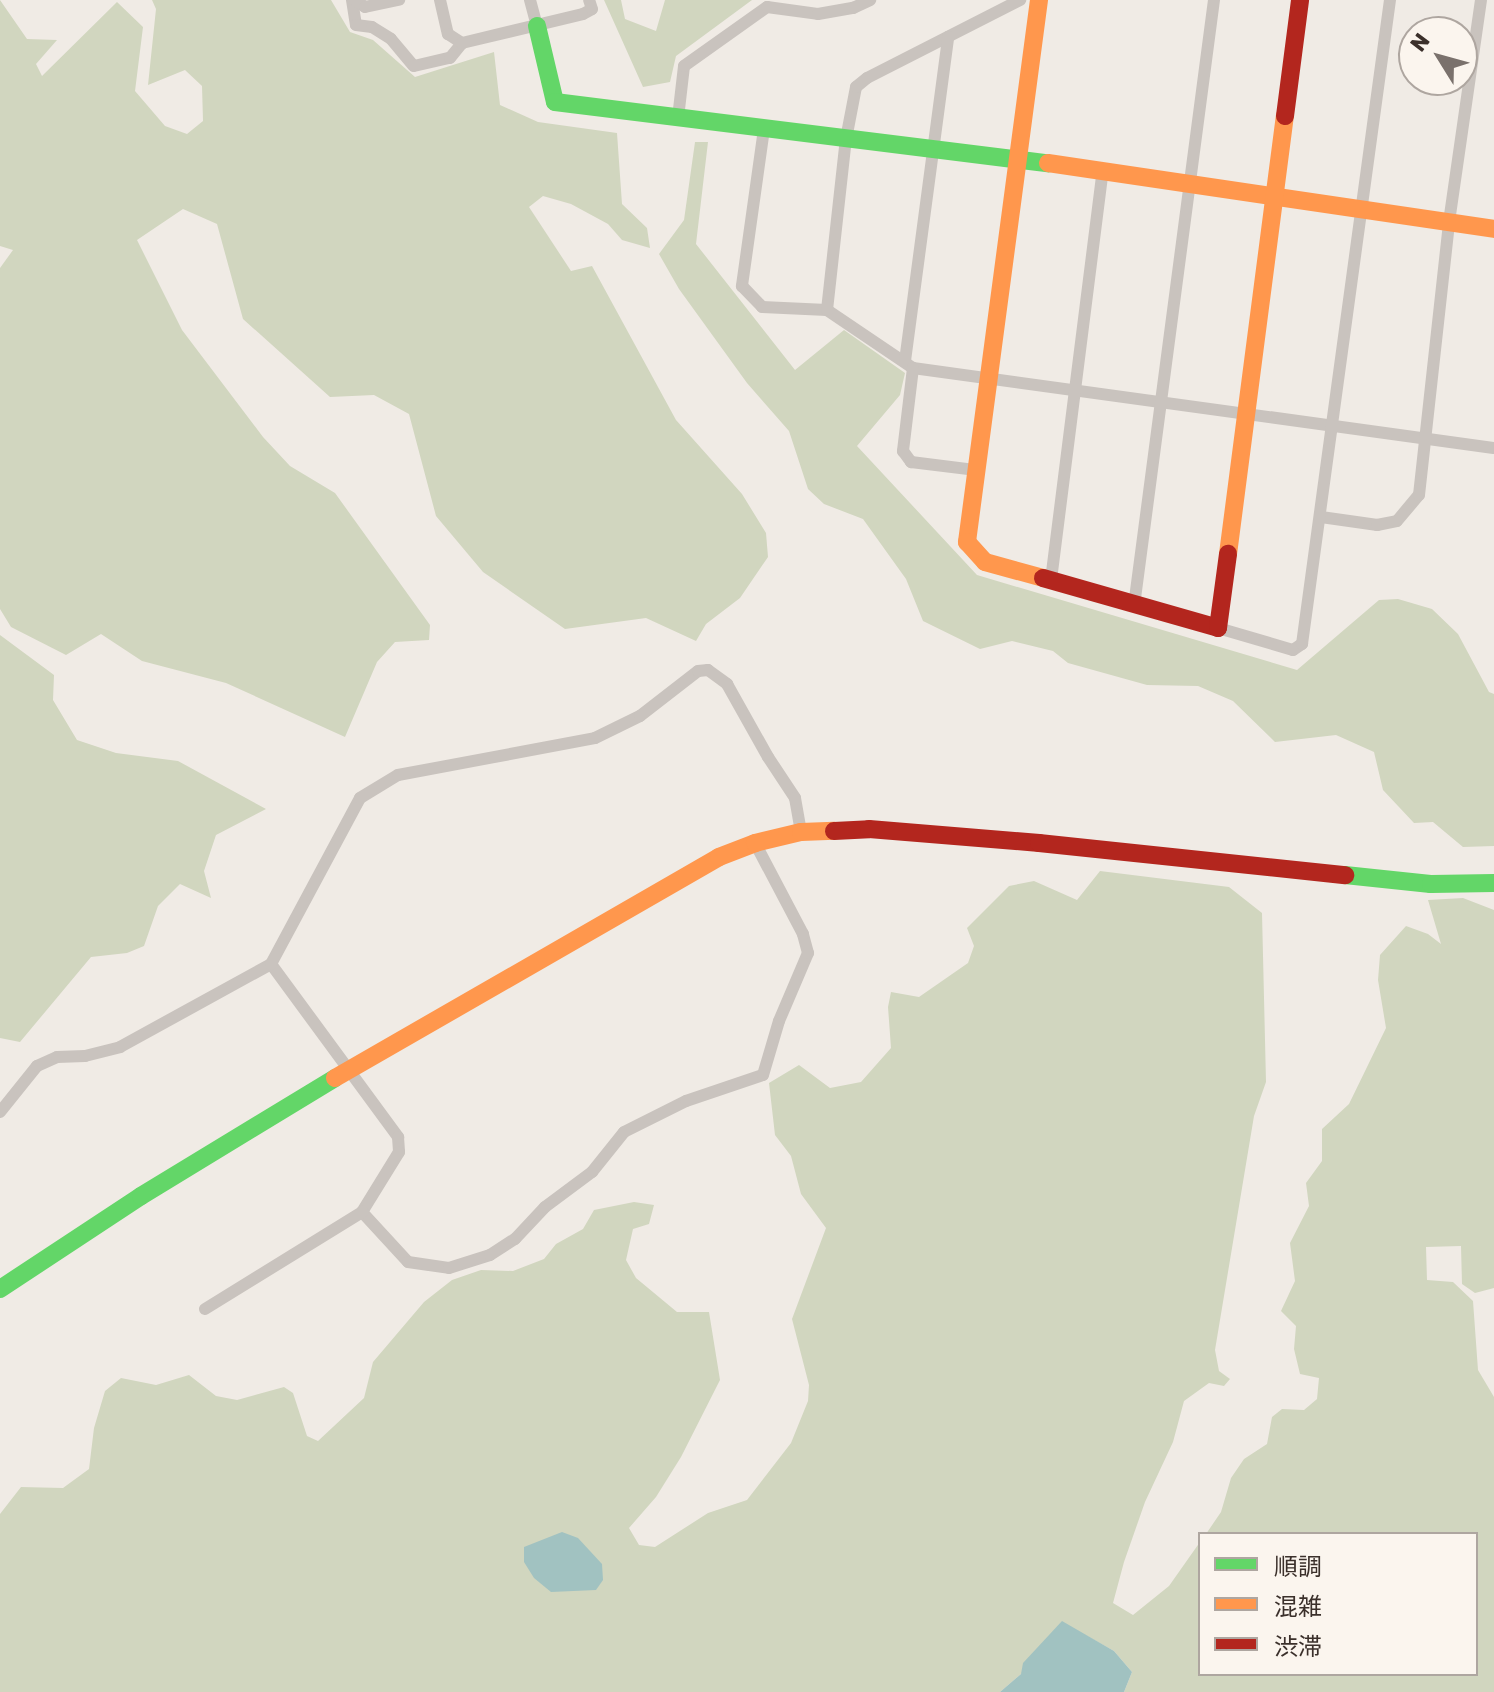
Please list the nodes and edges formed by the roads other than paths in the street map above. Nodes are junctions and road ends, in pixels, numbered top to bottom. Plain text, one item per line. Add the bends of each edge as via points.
1 (353, 0) edge
2 (399, 0) edge
3 (440, 0) edge
4 (530, 0) edge
5 (589, 0) edge
6 (870, 0) edge
7 (1020, 0) edge
8 (1039, 0) edge
9 (1214, 0) edge
10 (1300, 0) edge
11 (1390, 0) edge
12 (1481, 0) edge
13 (537, 26) junction
14 (948, 37) junction
15 (462, 43) junction
16 (678, 118) junction
17 (764, 129) junction
18 (846, 139) junction
19 (934, 149) junction
20 (1019, 159) junction
21 (1103, 171) junction
22 (1189, 184) junction
23 (1276, 197) junction
24 (1361, 209) junction
25 (1449, 222) junction
26 (1494, 229) edge
27 (827, 310) junction
28 (909, 364) junction
29 (988, 378) junction
30 (1075, 390) junction
31 (1160, 403) junction
32 (1247, 415) junction
33 (1333, 425) junction
34 (1424, 440) junction
35 (1494, 448) edge
36 (975, 470) junction
37 (1321, 517) junction
38 (1051, 580) junction
39 (1134, 606) junction
40 (1218, 628) junction
41 (801, 832) junction
42 (755, 843) junction
43 (1494, 883) edge
44 (271, 964) junction
45 (348, 1070) junction
46 (0, 1112) edge
47 (362, 1212) junction
48 (0, 1289) edge
49 (205, 1309) dead end

1 - 2 street via 365,7
1 - 15 street via 356,25 372,27 391,39 414,66 450,58
3 - 15 street via 448,34
4 - 13 street
5 - 13 street via 592,9 583,14
6 - 16 street via 818,14 767,7 684,66
7 - 14 street
8 - 20 street
9 - 22 street
10 - 23 street
11 - 24 street
12 - 25 street
13 - 15 street
13 - 16 street via 555,102
14 - 18 street via 856,87
14 - 19 street
16 - 17 street
17 - 18 street
17 - 27 street via 742,286 762,307
18 - 19 street
18 - 27 street
19 - 20 street
19 - 28 street
20 - 21 street
20 - 29 street
21 - 22 street
21 - 30 street
22 - 23 street
22 - 31 street
23 - 24 street
23 - 32 street
24 - 25 street
24 - 33 street
25 - 26 street
25 - 34 street
27 - 28 street
28 - 29 street
28 - 36 street via 903,451 911,462
29 - 30 street
29 - 36 street
30 - 31 street
30 - 38 street
31 - 32 street
31 - 39 street
32 - 33 street
32 - 40 street
33 - 34 street
33 - 37 street
34 - 35 street
34 - 37 street via 1419,495 1397,521 1377,525
36 - 38 street via 967,542 985,562
37 - 40 street via 1302,644 1293,650
38 - 39 street
39 - 40 street
41 - 42 street
41 - 43 street via 869,829 1431,884
41 - 44 street via 795,798 727,684 719,675 698,671 640,716 595,738 398,775 374,787 360,798 343,826
42 - 45 street via 719,857
42 - 47 street via 808,953 763,1075 686,1101 624,1132 592,1172 490,1255 449,1268 408,1262
44 - 45 street
44 - 46 street via 120,1047 57,1057 37,1066
45 - 47 street via 401,1147
45 - 48 street
47 - 49 street

